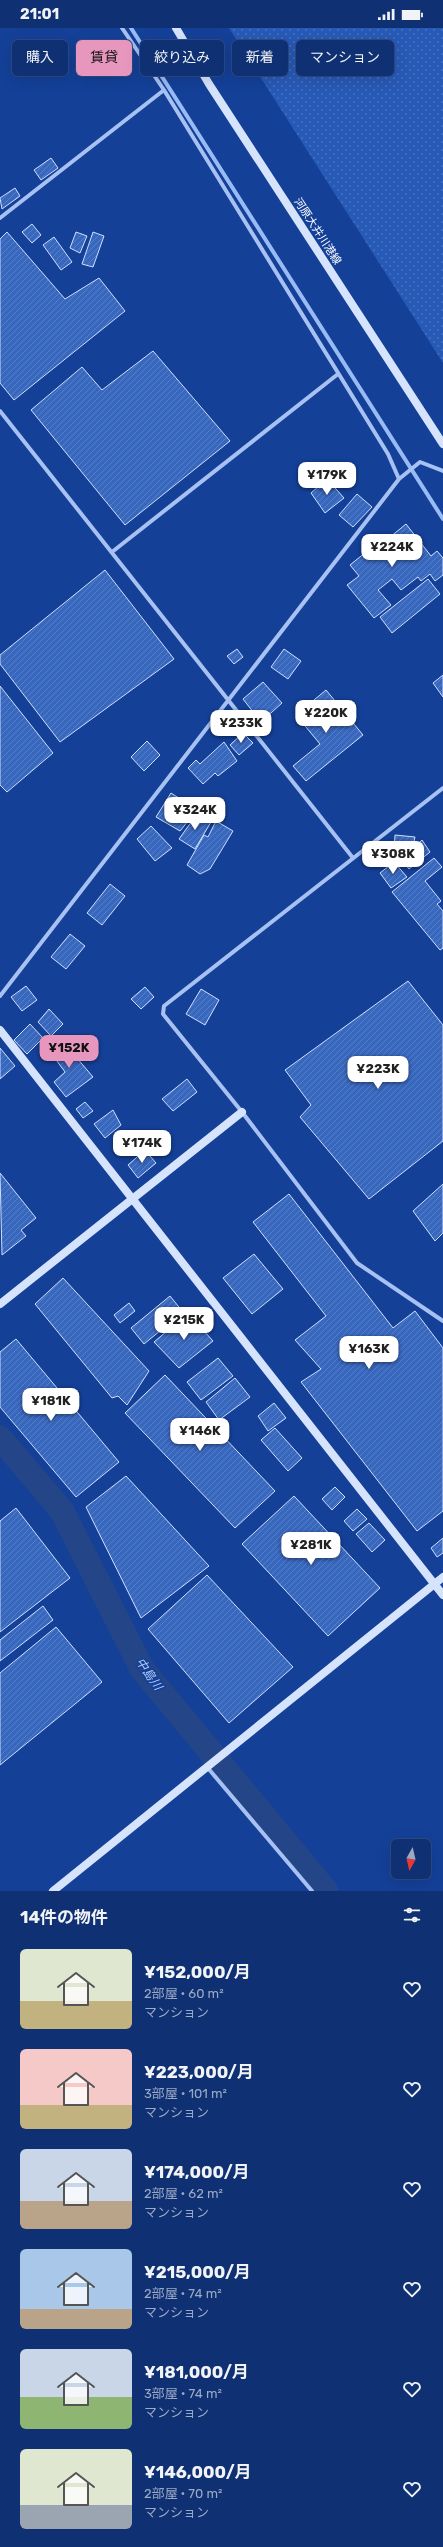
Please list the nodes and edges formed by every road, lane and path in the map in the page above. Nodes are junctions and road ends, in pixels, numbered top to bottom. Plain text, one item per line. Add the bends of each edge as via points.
1 (122, 28) edge
2 (176, 28) edge
3 (164, 90) junction
4 (0, 218) edge
5 (338, 374) junction
6 (0, 411) edge
7 (443, 444) edge
8 (443, 471) edge
9 (399, 479) junction
10 (112, 552) junction
11 (228, 701) junction
12 (443, 788) edge
13 (353, 858) junction
14 (0, 996) edge
15 (0, 1030) edge
16 (242, 1112) junction
17 (132, 1200) junction
18 (0, 1304) edge
19 (443, 1321) edge
20 (443, 1577) edge
21 (435, 1584) junction
22 (443, 1595) edge
23 (207, 1766) junction
24 (53, 1891) edge
25 (312, 1891) edge

1 - 3 street
2 - 7 street, 河原大井川港線
3 - 4 street
3 - 5 street
5 - 9 street via 388,454
5 - 10 street
6 - 10 street
8 - 9 street via 420,462
9 - 11 street
10 - 11 street
11 - 13 street
11 - 14 street
12 - 13 street
13 - 16 street via 164,1006 163,1014
15 - 17 street
16 - 17 street
16 - 19 street via 357,1263
17 - 18 street
17 - 21 street
20 - 21 street
21 - 22 street
21 - 23 street via 232,1749
23 - 24 street
23 - 25 street

